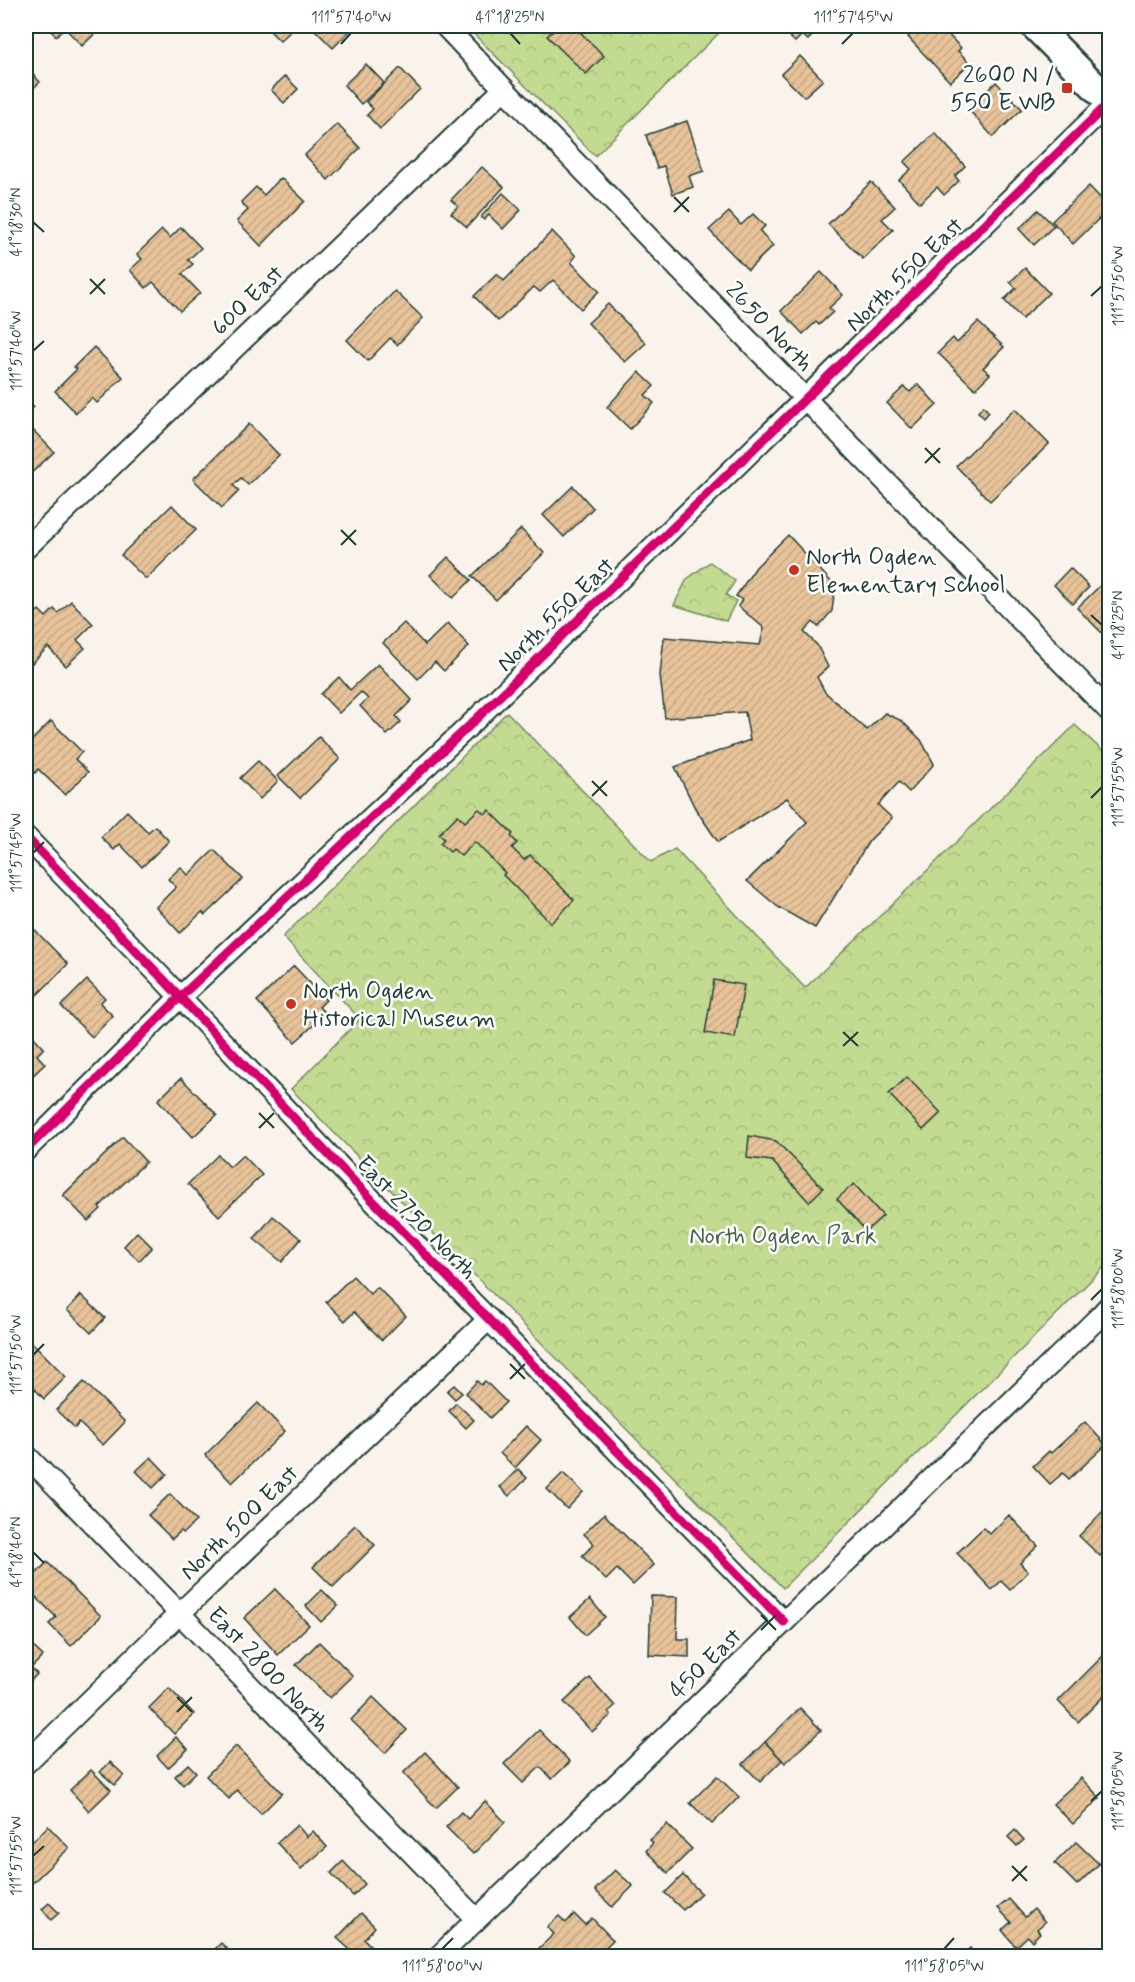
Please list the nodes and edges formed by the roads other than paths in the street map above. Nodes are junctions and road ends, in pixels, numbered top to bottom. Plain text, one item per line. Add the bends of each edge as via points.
1 (445, 26) edge
2 (1035, 26) edge
3 (504, 89) junction
4 (1109, 102) edge
5 (804, 397) junction
6 (26, 548) edge
7 (1109, 710) edge
8 (26, 837) edge
9 (180, 997) junction
10 (26, 1150) edge
11 (489, 1319) junction
12 (1106, 1319) edge
13 (26, 1455) edge
14 (179, 1614) junction
15 (784, 1622) junction
16 (26, 1763) edge
17 (476, 1919) junction
18 (439, 1956) edge

1 - 3 street, 2650 North
2 - 4 main road
3 - 5 street, 2650 North
3 - 6 street, 600 East
4 - 5 street, North 550 East
5 - 7 street, 2650 North
5 - 9 street, North 550 East via 468,727
8 - 9 street, East 2750 North
9 - 10 street, North 550 East
9 - 11 street, East 2750 North
11 - 14 street, North 500 East
11 - 15 street, East 2750 North
12 - 15 street, 450 East
13 - 14 street, East 2800 North
14 - 16 street, North 500 East
14 - 17 street, East 2800 North
15 - 17 street, 450 East
17 - 18 street, 450 East

